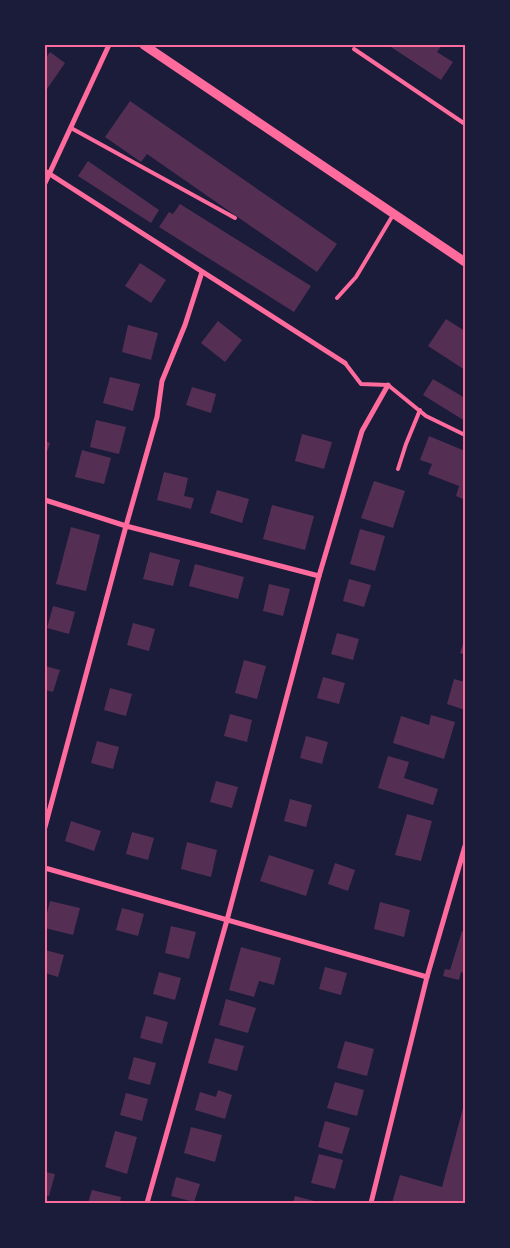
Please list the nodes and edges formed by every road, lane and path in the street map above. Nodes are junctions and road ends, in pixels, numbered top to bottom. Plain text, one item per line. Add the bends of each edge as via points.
1 (109, 45) edge
2 (144, 45) edge
3 (354, 49) dead end
4 (465, 124) edge
5 (71, 128) junction
6 (47, 172) edge
7 (45, 184) edge
8 (394, 214) junction
9 (235, 218) dead end
10 (465, 262) edge
11 (202, 272) junction
12 (337, 298) dead end
13 (345, 363) joint
14 (388, 385) junction
15 (420, 410) junction
16 (465, 435) edge
17 (398, 468) dead end
18 (45, 500) edge
19 (126, 526) junction
20 (319, 576) junction
21 (45, 826) edge
22 (465, 846) edge
23 (45, 868) edge
24 (227, 920) junction
25 (427, 977) junction
26 (147, 1203) edge
27 (371, 1203) edge

1 - 5 street
2 - 8 street
3 - 4 lane
5 - 6 street
5 - 9 lane
6 - 7 street
6 - 11 street
8 - 10 street
8 - 12 lane via 356,277
11 - 13 street
11 - 19 street via 162,380 157,417
13 - 14 lane via 361,384
14 - 15 lane
14 - 20 street via 362,431
15 - 16 lane
15 - 17 lane
18 - 19 street
19 - 20 street
19 - 21 street
20 - 24 street
22 - 25 street
23 - 24 street
24 - 25 street
24 - 26 street
25 - 27 street

